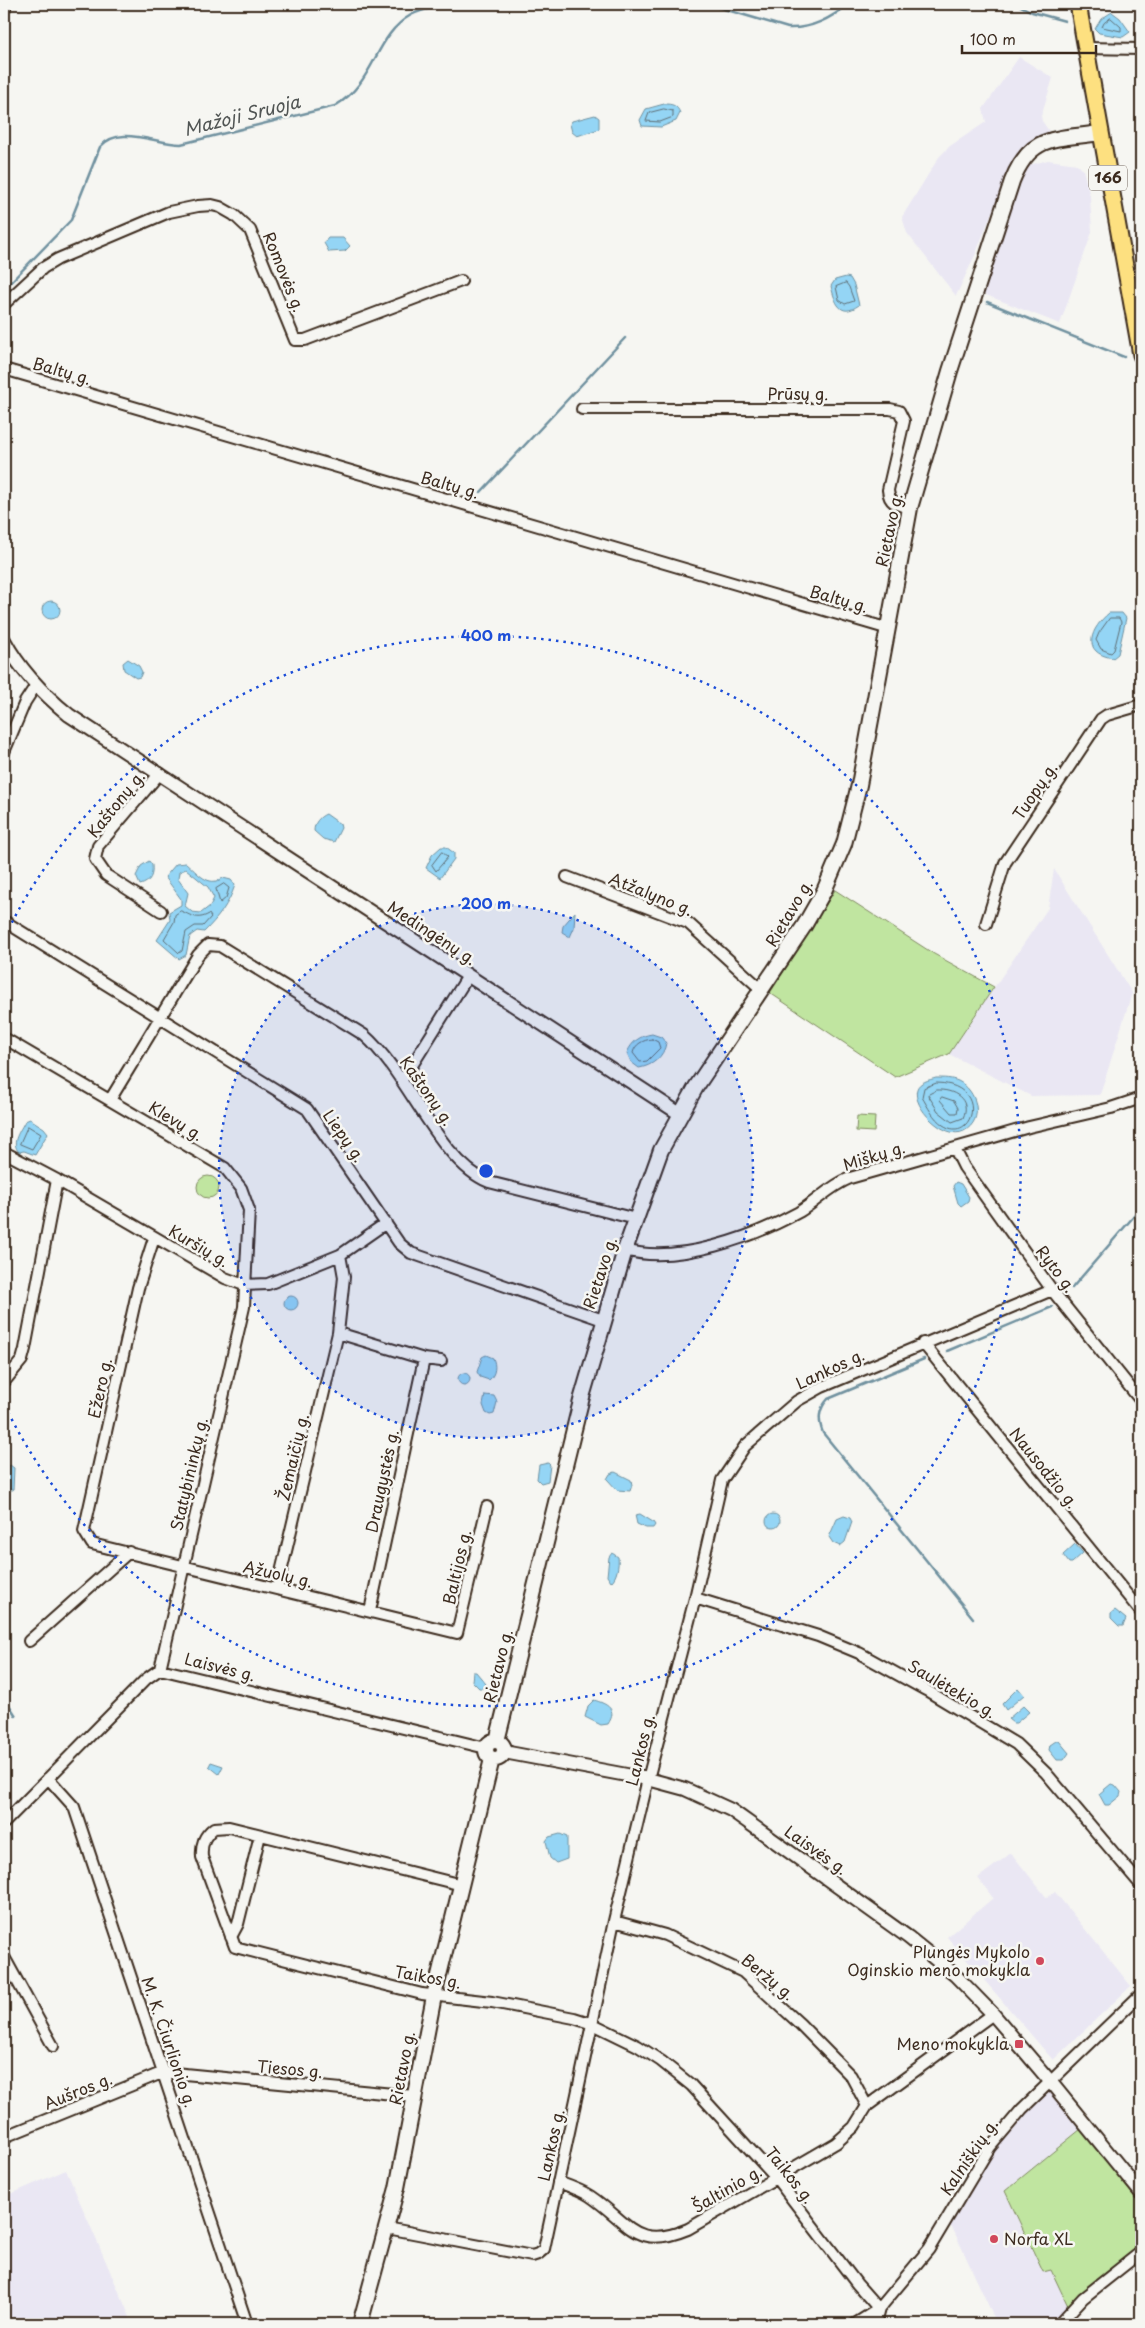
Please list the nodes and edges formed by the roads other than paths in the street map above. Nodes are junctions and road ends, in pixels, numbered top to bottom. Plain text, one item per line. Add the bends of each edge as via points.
1 (4, 4) edge
2 (1078, 4) edge
3 (4, 8) edge
4 (1085, 48) junction
5 (1141, 49) edge
6 (1100, 133) junction
7 (461, 281) dead end
8 (4, 304) edge
9 (1141, 355) edge
10 (4, 369) edge
11 (582, 409) dead end
12 (910, 508) junction
13 (888, 629) junction
14 (4, 640) edge
15 (36, 685) junction
16 (1141, 705) edge
17 (4, 752) edge
18 (163, 775) junction
19 (566, 877) dead end
20 (161, 911) dead end
21 (4, 921) edge
22 (986, 924) dead end
23 (468, 976) junction
24 (762, 990) junction
25 (158, 1018) junction
26 (4, 1038) edge
27 (401, 1079) junction
28 (1141, 1098) edge
29 (110, 1100) junction
30 (680, 1114) junction
31 (955, 1149) junction
32 (4, 1152) edge
33 (57, 1180) junction
34 (636, 1219) junction
35 (386, 1223) junction
36 (154, 1238) junction
37 (625, 1250) junction
38 (340, 1256) junction
39 (244, 1285) junction
40 (1052, 1290) junction
41 (603, 1320) junction
42 (338, 1332) junction
43 (923, 1343) junction
44 (424, 1359) junction
45 (441, 1361) dead end
46 (4, 1382) edge
47 (1141, 1401) edge
48 (487, 1507) dead end
49 (92, 1544) joint
50 (129, 1552) junction
51 (183, 1566) junction
52 (277, 1589) junction
53 (695, 1598) junction
54 (370, 1610) junction
55 (1141, 1612) edge
56 (457, 1633) joint
57 (29, 1640) dead end
58 (160, 1669) junction
59 (495, 1750) junction
60 (48, 1778) junction
61 (648, 1779) junction
62 (4, 1823) edge
63 (260, 1834) junction
64 (1141, 1884) edge
65 (462, 1885) junction
66 (614, 1921) junction
67 (232, 1937) junction
68 (4, 1956) edge
69 (1141, 1994) edge
70 (434, 1996) junction
71 (993, 2014) junction
72 (593, 2024) junction
73 (53, 2046) dead end
74 (164, 2072) junction
75 (1049, 2080) junction
76 (414, 2096) junction
77 (867, 2106) junction
78 (4, 2137) edge
79 (776, 2178) junction
80 (558, 2182) junction
81 (1141, 2193) edge
82 (387, 2228) junction
83 (1141, 2252) edge
84 (879, 2309) junction
85 (247, 2324) edge
86 (360, 2324) edge
87 (855, 2324) edge
88 (875, 2324) edge
89 (1059, 2324) edge

1 - 3 street
2 - 4 main road, 166
4 - 5 street
4 - 6 main road, 166
6 - 9 main road, 166
6 - 12 main road, Rietavo g. via 1044,141 1026,154 1017,169 950,371
7 - 8 street, Romovės g. via 305,340 295,340 250,230 234,215 212,205 169,212 58,259 43,268
10 - 13 street, Baltų g.
11 - 12 street, Prūsų g. via 899,411 904,421 888,490 893,503
12 - 13 main road, Rietavo g.
13 - 24 main road, Rietavo g. via 859,785 844,844 824,891
14 - 15 street, Medingėnų g.
15 - 17 street via 25,702
15 - 18 street, Medingėnų g. via 70,715
16 - 22 street, Tuopų g. via 1101,719 1005,864
18 - 20 street, Kaštonų g. via 98,846 95,859 106,875
18 - 23 street, Medingėnų g.
19 - 24 street, Atžalyno g. via 688,923
21 - 25 street, Liepų g.
23 - 27 street
23 - 30 street, Medingėnų g.
24 - 30 main road, Rietavo g.
25 - 27 street, Kaštonų g. via 198,955 208,945 220,946 364,1035
25 - 29 street
25 - 35 street, Liepų g. via 307,1110
26 - 29 street, Klevų g.
27 - 34 street, Kaštonų g. via 453,1155 479,1178
28 - 31 street, Miškų g.
29 - 39 street, Klevų g. via 216,1162 235,1178 249,1210
30 - 34 main road, Rietavo g. via 661,1150
31 - 37 street, Miškų g. via 841,1181 801,1211 731,1241 676,1252 643,1254
31 - 40 street, Ryto g. via 964,1167
32 - 33 street, Kuršių g.
33 - 36 street, Kuršių g.
33 - 46 street via 26,1349 22,1360
34 - 37 main road, Rietavo g.
35 - 38 street, Kuršių g.
35 - 41 street, Liepų g. via 411,1253
36 - 39 street, Kuršių g. via 225,1278
36 - 49 street, Ežero g. via 138,1288 84,1531
37 - 41 main road, Rietavo g.
38 - 39 street, Kuršių g. via 268,1284
38 - 42 street, Žemaičių g. via 344,1277
39 - 51 street, Statybininkų g. via 244,1307
40 - 43 street, Lankos g.
40 - 47 street, Ryto g.
41 - 59 main road, Rietavo g.
42 - 44 street
42 - 52 street, Žemaičių g.
43 - 53 street, Lankos g. via 797,1400 745,1446 722,1480
43 - 55 street, Nausodžio g.
44 - 45 street
44 - 54 street, Draugystės g.
48 - 56 street, Baltijos g.
49 - 50 street, Ąžuolų g.
50 - 51 street, Ąžuolų g.
50 - 57 street
51 - 52 street, Ąžuolų g.
51 - 58 street, Statybininkų g.
52 - 54 street, Ąžuolų g.
53 - 61 street, Lankos g.
53 - 64 street, Saulėtekio g. via 818,1636 859,1653 1016,1744 1046,1773
54 - 56 street, Ąžuolų g.
58 - 59 street, Laisvės g.
58 - 60 street, Laisvės g. via 146,1679
59 - 61 street, Laisvės g.
59 - 65 main road, Rietavo g.
60 - 62 street, Laisvės g.
60 - 74 street, M. K. Čiurlionio g. via 74,1807
61 - 66 street, Lankos g.
61 - 71 street, Laisvės g. via 685,1789 731,1810 930,1953
63 - 65 street
63 - 67 street
63 - 67 street via 221,1826 208,1833 201,1847
65 - 70 main road, Rietavo g.
66 - 72 street, Lankos g.
66 - 77 street, Beržų g. via 665,1935 743,1972 850,2076
67 - 70 street, Taikos g. via 235,1947
68 - 73 street
69 - 75 street, Kalniškių g.
70 - 72 street, Taikos g. via 534,2009
70 - 76 main road, Rietavo g.
71 - 75 street, Laisvės g.
71 - 77 street, Šaltinio g.
72 - 79 street, Taikos g. via 661,2060 684,2079
72 - 80 street, Lankos g.
74 - 76 street, Tiesos g.
74 - 78 street, Aušros g.
74 - 85 street, M. K. Čiurlionio g.
75 - 81 street, Laisvės g.
75 - 84 street, Kalniškių g. via 990,2147 929,2249
76 - 82 main road, Rietavo g.
77 - 79 street, Šaltinio g. via 854,2127 836,2143
79 - 80 street, Šaltinio g. via 688,2229 656,2238 638,2233 589,2195
79 - 84 street, Taikos g. via 856,2284
80 - 82 street, Lankos g. via 544,2249 532,2256
82 - 86 main road, Rietavo g.
83 - 89 street via 1083,2298
84 - 87 street, Kalniškių g.
84 - 88 street

